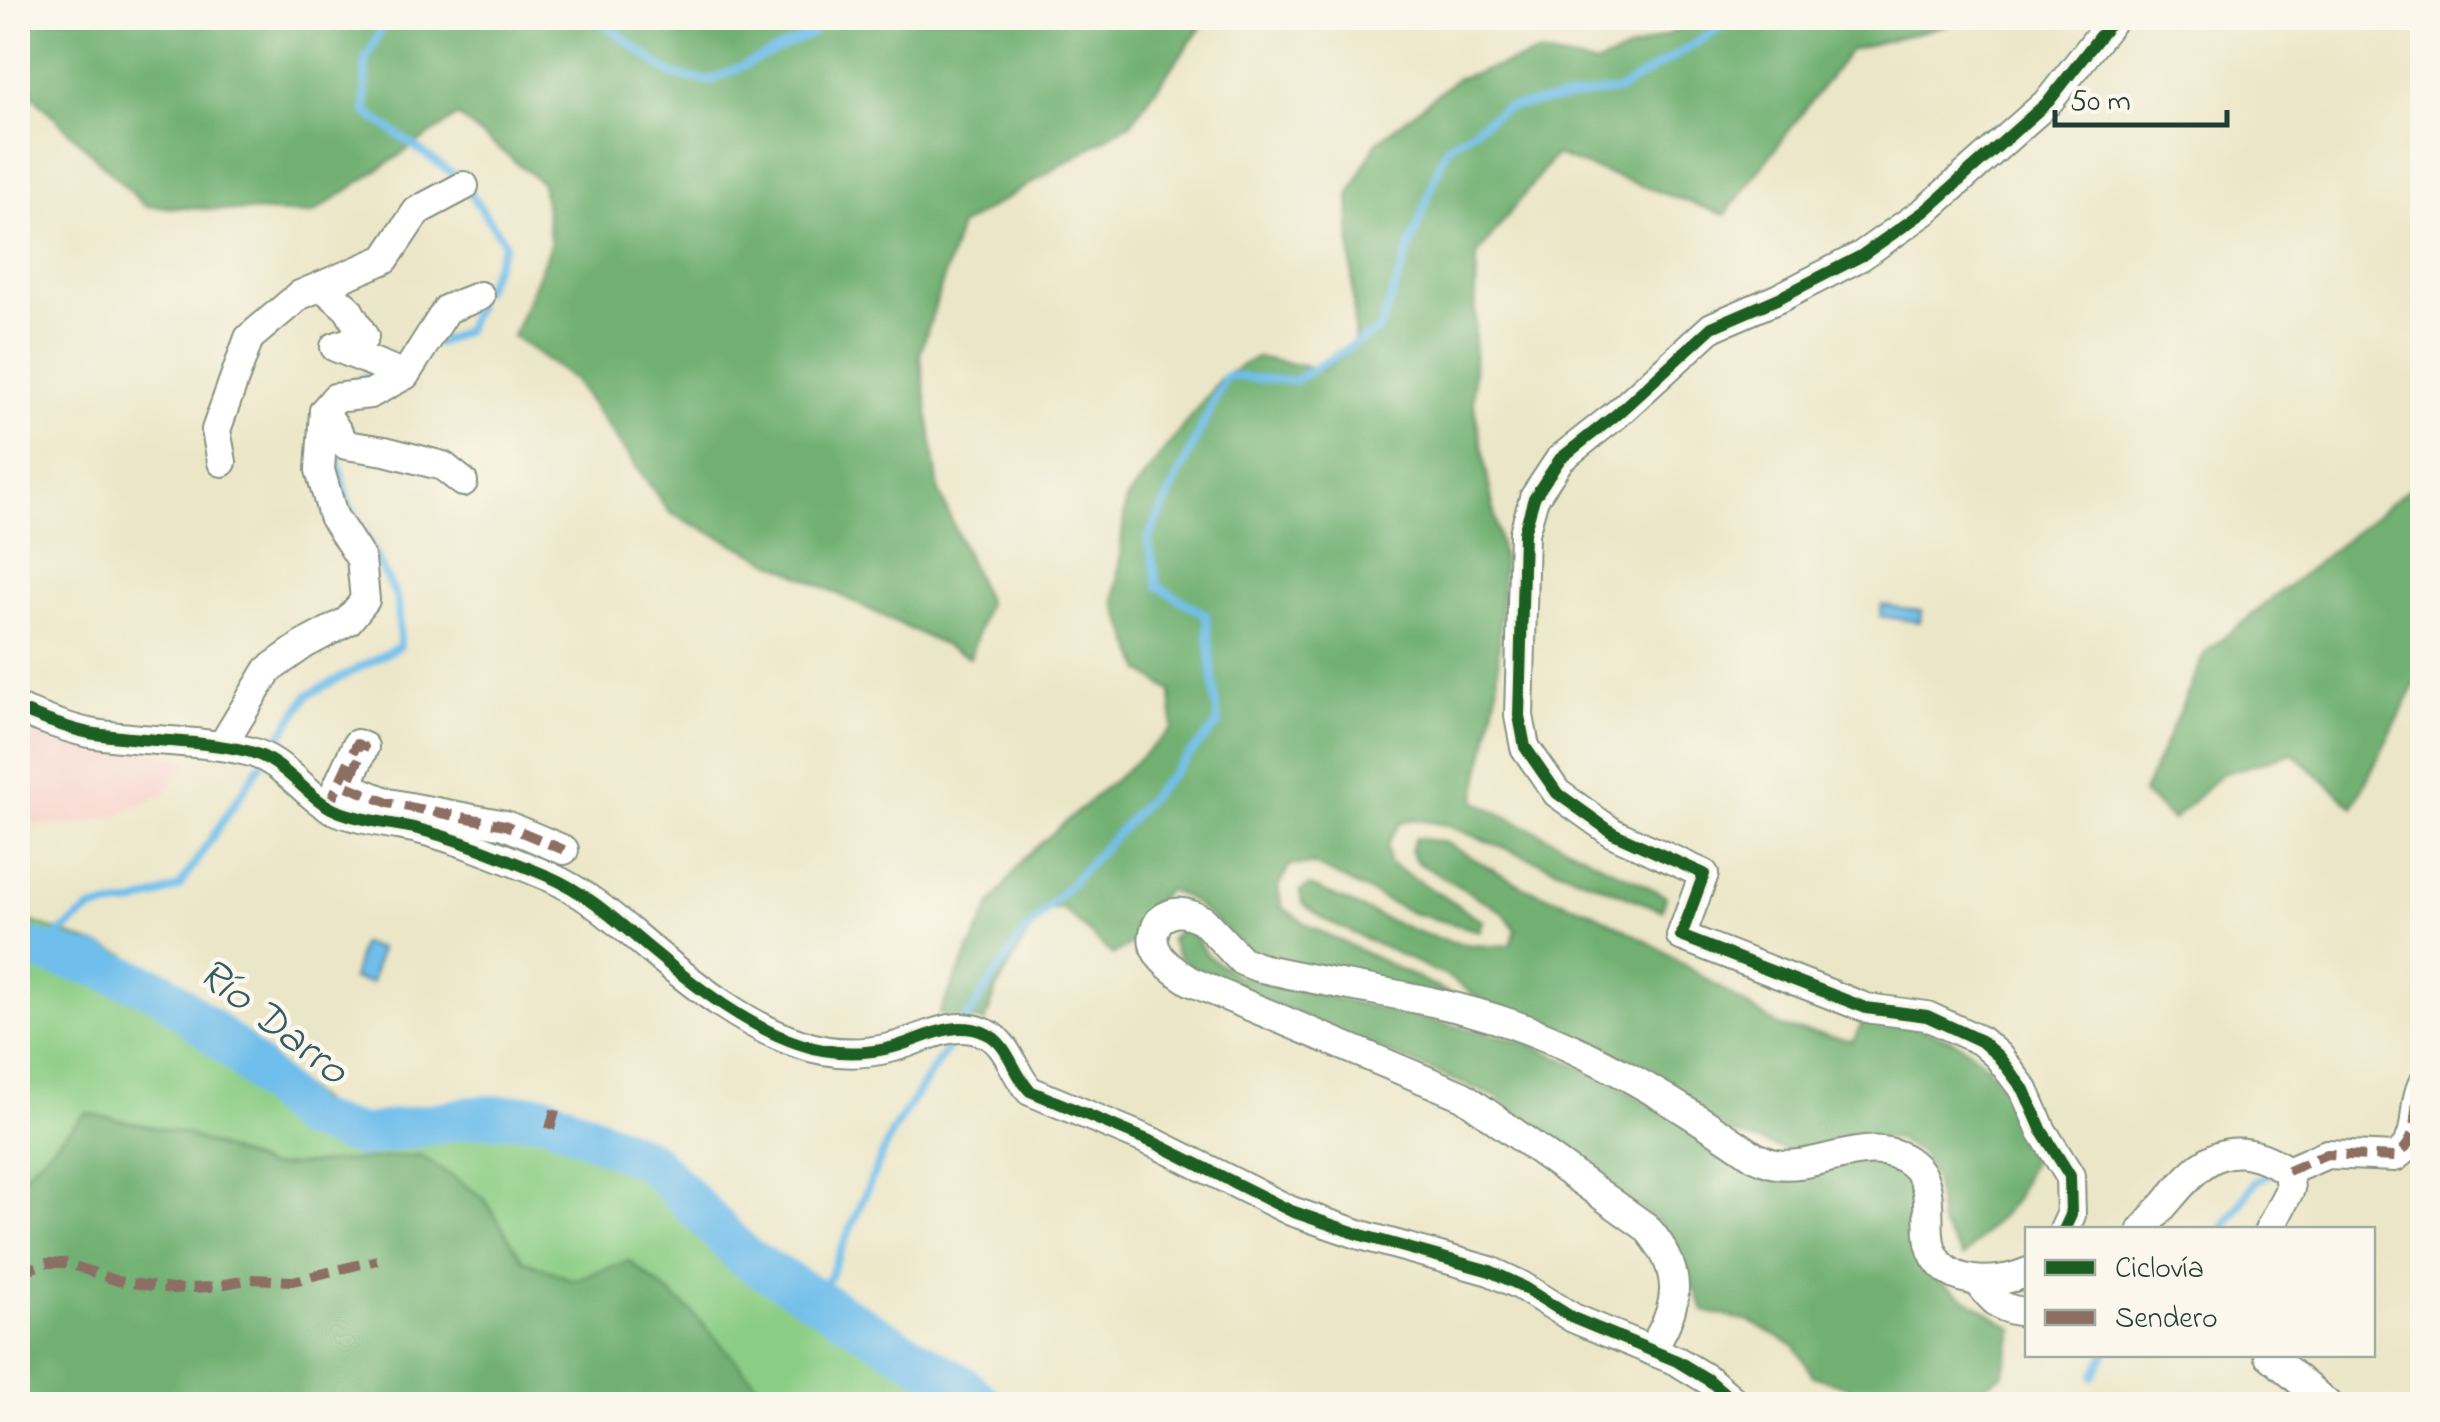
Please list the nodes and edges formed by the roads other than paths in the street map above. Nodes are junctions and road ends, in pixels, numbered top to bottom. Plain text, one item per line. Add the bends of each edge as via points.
1 (2114, 18) edge
2 (464, 186) dead end
3 (322, 286) junction
4 (480, 296) dead end
5 (405, 375) junction
6 (324, 410) junction
7 (222, 462) dead end
8 (462, 482) dead end
9 (18, 709) edge
10 (222, 746) junction
11 (328, 807) junction
12 (564, 850) dead end
13 (2422, 1085) edge
14 (2288, 1170) junction
15 (2065, 1227) edge
16 (2145, 1227) edge
17 (2270, 1227) edge
18 (2025, 1273) edge
19 (1978, 1281) junction
20 (2025, 1312) edge
21 (1651, 1350) junction
22 (2272, 1357) edge
23 (1737, 1404) edge
24 (2327, 1404) edge

1 - 15 street via 2049,101 1925,211 1862,256 1712,327 1560,459 1534,498 1524,533 1519,716 1526,747 1557,793 1612,834 1704,874 1681,936 1866,1008 1927,1016 1981,1041 2024,1090 2070,1176
2 - 3 street via 417,211 385,258
3 - 5 street via 348,309 364,337 335,348
3 - 7 street via 300,295 250,338 216,430
4 - 5 street via 448,309
5 - 6 street via 370,394 336,398
6 - 8 street via 346,446 443,466
6 - 10 street via 320,470 333,516 362,559 364,600 348,621 268,670
9 - 10 street via 87,732
10 - 11 street via 252,752 290,772
11 - 12 street via 357,744 364,747 348,786 388,803 505,825
11 - 21 street via 417,829 552,878 722,1001 799,1044 848,1054 956,1028 984,1032 1030,1091 1157,1144 1291,1212 1490,1271 1573,1318
13 - 14 street via 2412,1140 2396,1157 2327,1154
14 - 16 street via 2270,1158 2233,1150 2192,1174
14 - 17 street via 2290,1188
18 - 19 street
19 - 20 street via 1994,1303
19 - 21 street via 1956,1274 1934,1252 1924,1180 1899,1156 1876,1150 1774,1164 1643,1084 1534,1033 1257,967 1195,916 1176,912 1159,921 1154,940 1164,964 1464,1096 1646,1227 1665,1248 1675,1289
21 - 23 street via 1696,1372
22 - 24 street

